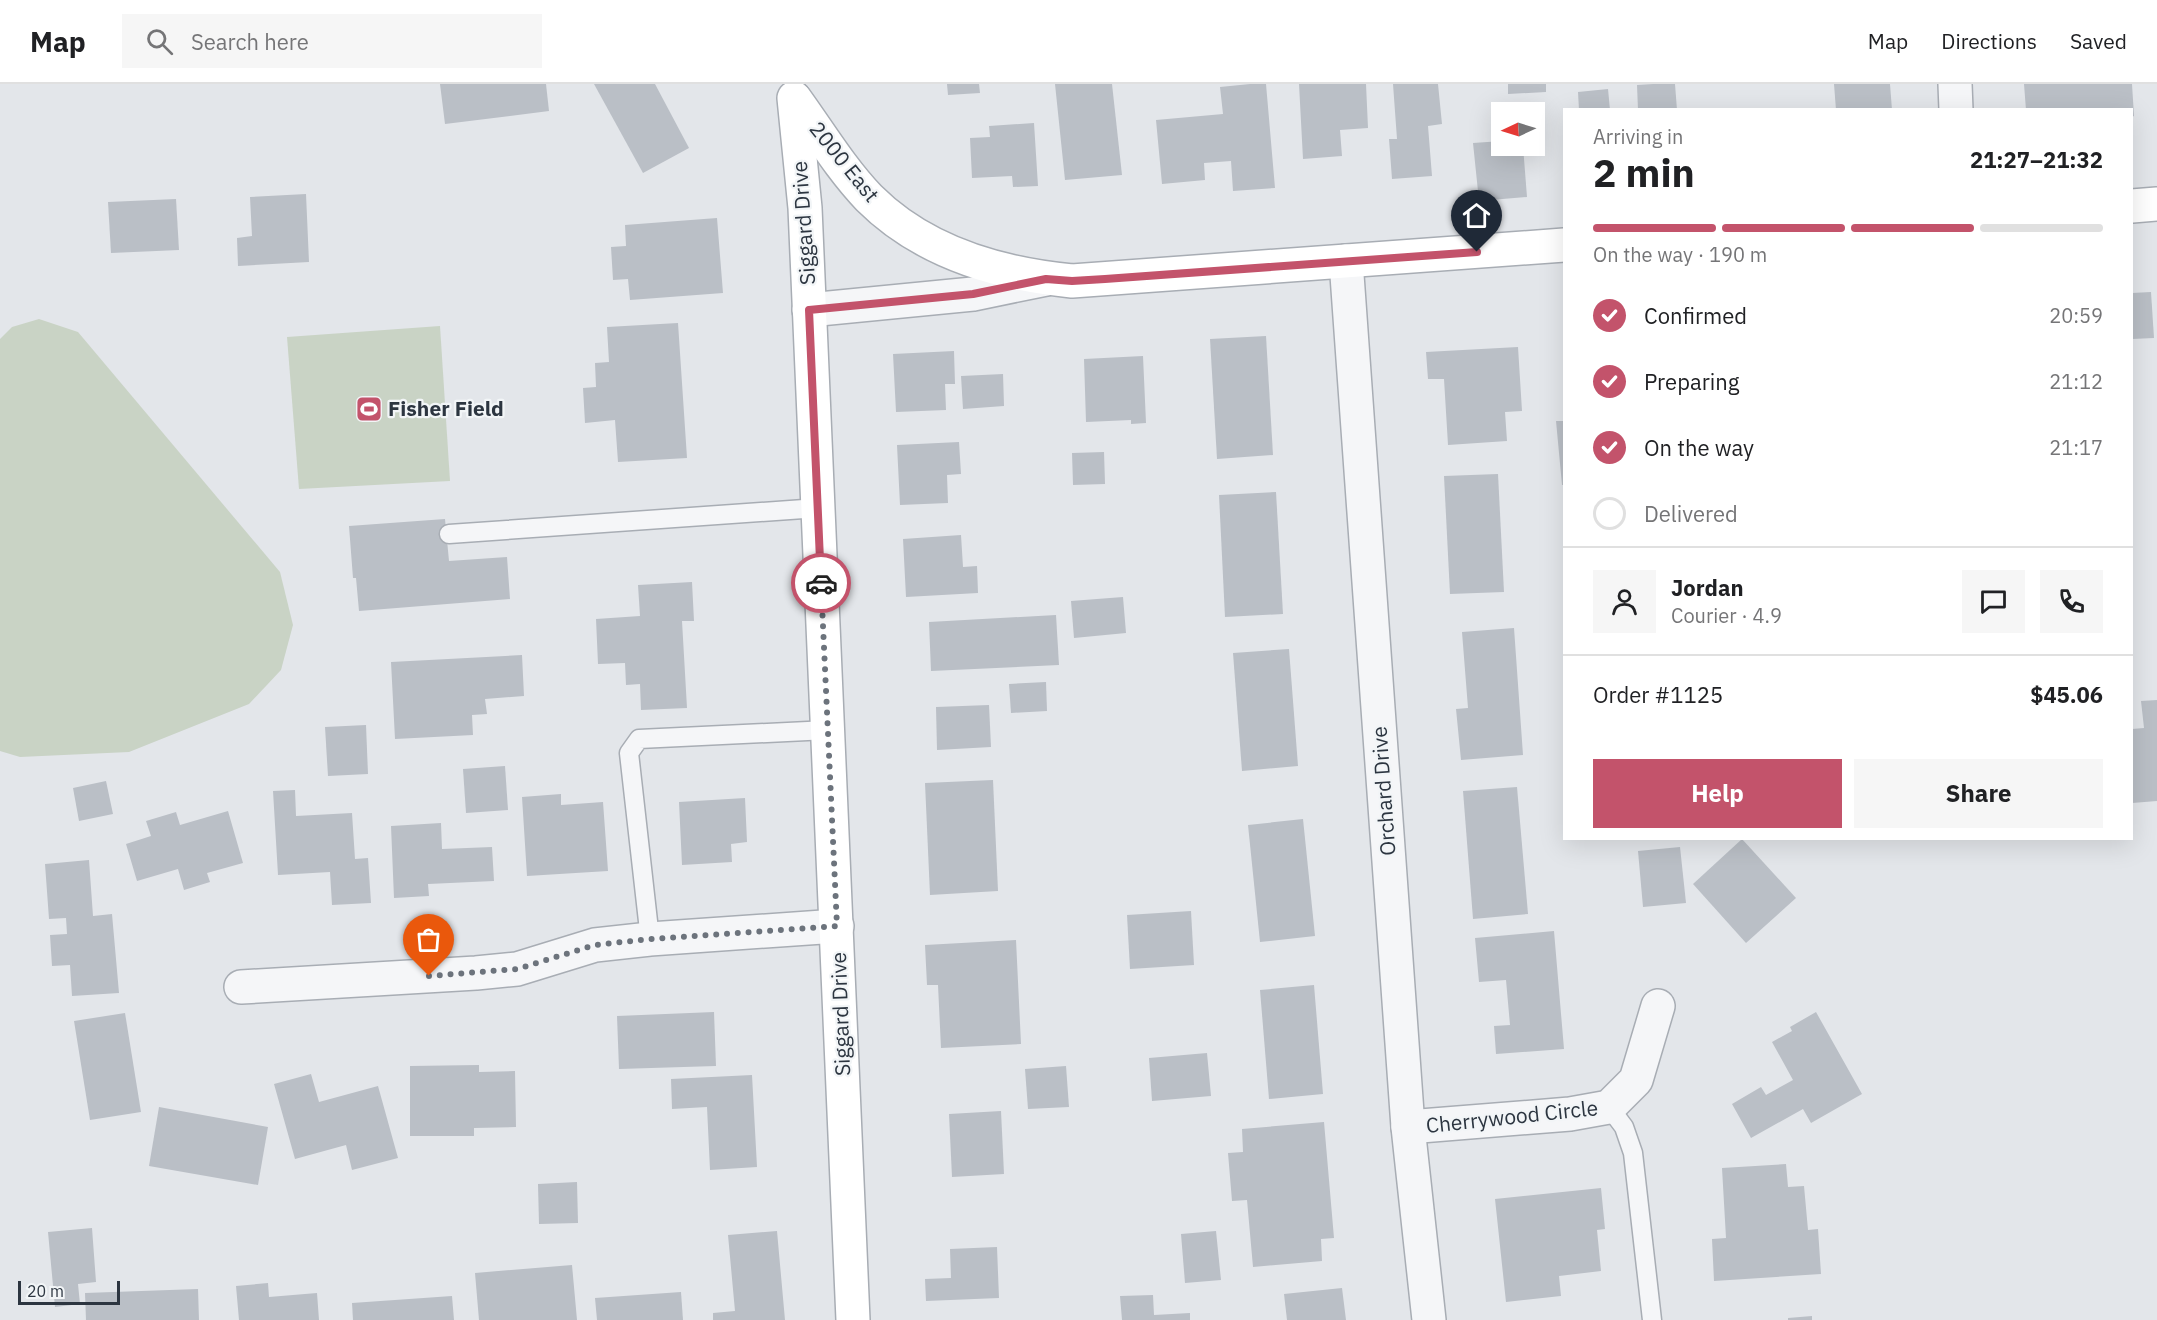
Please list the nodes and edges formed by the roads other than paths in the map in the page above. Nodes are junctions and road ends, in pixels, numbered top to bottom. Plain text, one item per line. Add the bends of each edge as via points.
1 (1954, 84) edge
2 (790, 88) edge
3 (1956, 108) edge
4 (2157, 204) edge
5 (2133, 206) edge
6 (1563, 245) edge
7 (1346, 261) junction
8 (1046, 279) junction
9 (809, 310) junction
10 (818, 508) junction
11 (448, 534) dead end
12 (828, 730) junction
13 (837, 926) junction
14 (650, 939) junction
15 (241, 987) dead end
16 (1658, 1006) dead end
17 (1609, 1107) junction
18 (1408, 1127) junction
19 (853, 1320) edge
20 (1429, 1320) edge
21 (1652, 1320) edge

1 - 3 street
2 - 8 street, 2000 East via 852,178 891,217 939,247 1000,270
2 - 9 street, Siggard Drive via 805,208
4 - 5 street
6 - 7 street, 2000 East
7 - 8 street, 2000 East via 1072,281
7 - 18 street, Orchard Drive
8 - 9 street, 2000 East via 973,294
9 - 10 street, Siggard Drive
10 - 11 lane
10 - 12 street, Siggard Drive
12 - 13 street, Siggard Drive
12 - 14 lane via 639,739 629,753
13 - 14 street
13 - 19 street, Siggard Drive
14 - 15 street via 595,945 517,969
16 - 17 street, Cherrywood Circle via 1636,1080
17 - 18 street, Cherrywood Circle via 1570,1114
17 - 21 lane via 1624,1127 1633,1153
18 - 20 street, Orchard Drive

